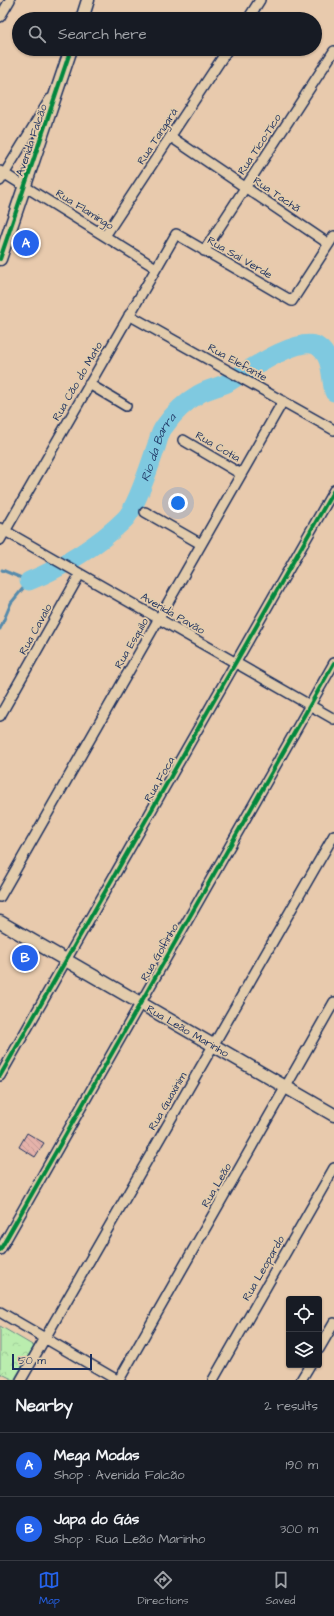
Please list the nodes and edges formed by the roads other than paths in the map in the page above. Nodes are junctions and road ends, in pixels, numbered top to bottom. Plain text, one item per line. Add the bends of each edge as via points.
1 (10, 0) edge
2 (88, 0) edge
3 (260, 0) edge
4 (84, 12) edge
5 (252, 12) edge
6 (0, 16) edge
7 (334, 51) edge
8 (69, 56) edge
9 (223, 56) edge
10 (58, 86) junction
11 (171, 137) junction
12 (1, 176) edge
13 (25, 187) junction
14 (246, 187) junction
15 (176, 234) joint
16 (105, 236) junction
17 (332, 240) edge
18 (204, 251) junction
19 (0, 258) edge
20 (156, 268) junction
21 (129, 315) junction
22 (90, 384) junction
23 (283, 401) junction
24 (126, 406) dead end
25 (334, 430) edge
26 (183, 440) dead end
27 (241, 474) junction
28 (334, 490) edge
29 (145, 512) dead end
30 (3, 529) edge
31 (0, 540) edge
32 (201, 544) junction
33 (80, 574) junction
34 (159, 618) junction
35 (236, 663) junction
36 (334, 663) edge
37 (310, 705) junction
38 (0, 716) edge
39 (334, 719) edge
40 (334, 835) edge
41 (0, 898) edge
42 (0, 922) edge
43 (66, 960) junction
44 (334, 1002) edge
45 (140, 1003) junction
46 (213, 1045) junction
47 (0, 1076) edge
48 (286, 1087) junction
49 (334, 1115) edge
50 (334, 1168) edge
51 (0, 1250) edge
52 (0, 1312) edge
53 (334, 1323) edge
54 (45, 1338) junction
55 (322, 1344) edge
56 (308, 1368) edge
57 (22, 1380) edge
58 (118, 1380) edge
59 (213, 1380) edge
60 (301, 1380) edge

1 - 6 street
2 - 4 street
3 - 5 street
7 - 14 street, Rua Tico-Tico
8 - 10 street, Avenida Falcão
9 - 11 street, Rua Tangará
10 - 12 street
10 - 13 street, Avenida Falcão
11 - 14 street, Rua Tachã
11 - 16 street, Rua Tangará
12 - 13 street, Rua Flamingo
13 - 16 street, Rua Flamingo
13 - 19 street, Avenida Falcão
14 - 17 street, Rua Tachã
14 - 18 street, Rua Tico-Tico
15 - 18 street, Rua Saí Verde
15 - 20 street, Rua Cão do Mato
16 - 20 street, Rua Flamingo
17 - 18 street, Rua Saí Verde via 292,301
20 - 21 street, Rua Cão do Mato
21 - 22 street, Rua Cão do Mato
21 - 23 street, Rua Elefante
22 - 24 street
22 - 30 street, Rua Cão do Mato
23 - 25 street, Rua Elefante
23 - 27 street, Rua Esquilo
26 - 27 street, Rua Cotia
27 - 32 street, Rua Esquilo
28 - 35 street, Rua Foca
29 - 32 street
30 - 31 street, Rua Cão do Mato
30 - 33 street, Avenida Pavão
32 - 34 street, Rua Esquilo
33 - 34 street, Avenida Pavão
33 - 38 street, Rua Cavalo
34 - 35 street, Avenida Pavão
34 - 41 street, Rua Esquilo
35 - 37 street, Avenida Pavão
35 - 43 street, Rua Foca
36 - 37 street, Rua Golfinho
37 - 39 street, Avenida Pavão
37 - 45 street, Rua Golfinho
40 - 46 street, Rua Guaxinim
42 - 43 street, Rua Leão Marinho
43 - 45 street, Rua Leão Marinho
43 - 47 street, Rua Foca
44 - 48 street, Rua Leão
45 - 46 street, Rua Leão Marinho
45 - 51 street, Rua Golfinho
46 - 48 street, Rua Leão Marinho
46 - 54 street, Rua Guaxinim
48 - 49 street, Rua Leão Marinho
48 - 58 street, Rua Leão
50 - 59 street, Rua Leopardo
52 - 54 street
53 - 55 street
54 - 57 street, Rua Guaxinim
54 - 58 street
56 - 60 street

